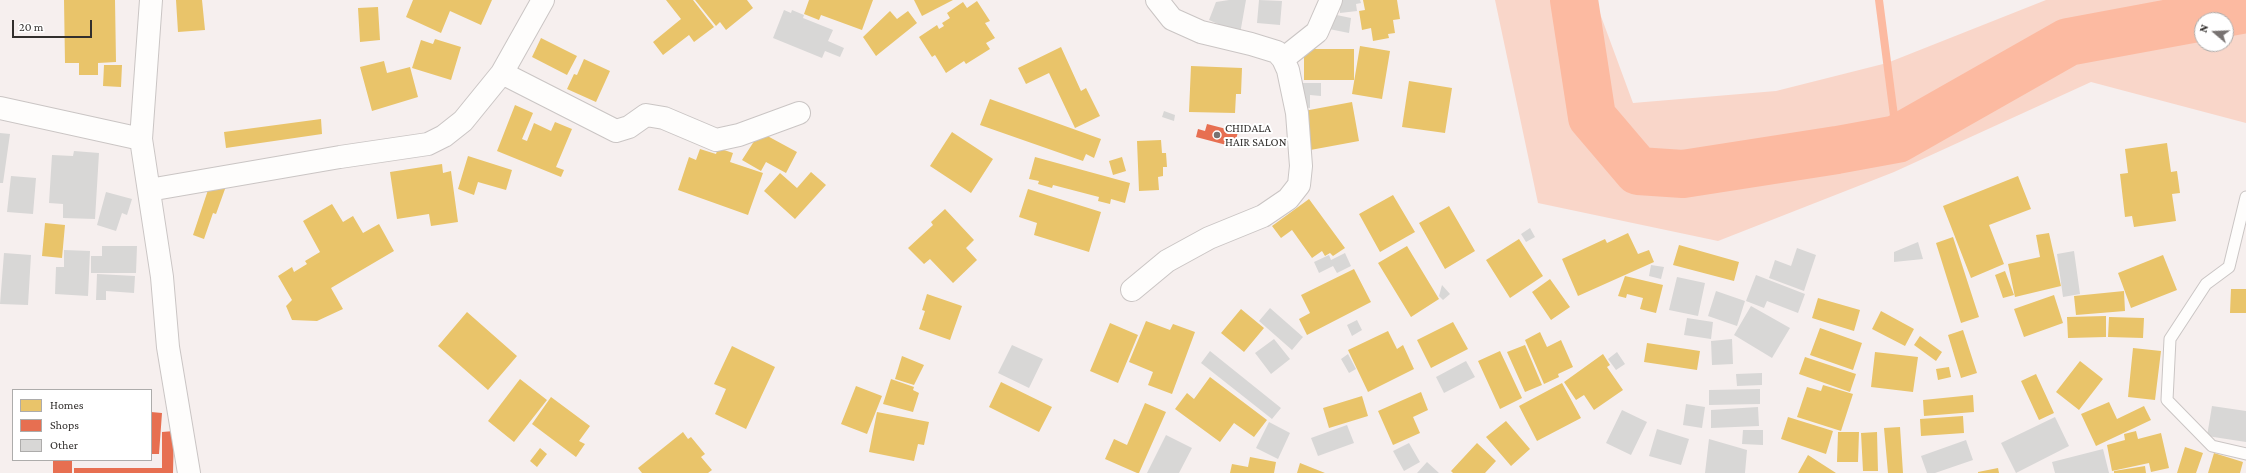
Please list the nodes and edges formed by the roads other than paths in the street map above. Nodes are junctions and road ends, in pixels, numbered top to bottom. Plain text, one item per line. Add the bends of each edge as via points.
1 (150, 0) edge
2 (543, 0) edge
3 (1156, 0) edge
4 (1331, 0) edge
5 (1283, 59) junction
6 (502, 73) junction
7 (0, 108) edge
8 (800, 113) dead end
9 (142, 139) junction
10 (149, 190) junction
11 (2246, 197) edge
12 (1132, 290) dead end
13 (2246, 454) edge
14 (189, 473) edge

1 - 9 street
2 - 6 street
3 - 5 street via 1172,19 1201,32 1277,52
4 - 5 street via 1317,32
5 - 12 street via 1288,70 1296,113 1301,166 1299,186 1288,199 1263,216 1209,238 1167,261
6 - 8 street via 616,131 629,127 646,115 664,118 716,140 740,136
6 - 10 street via 463,121 444,136 428,144
7 - 9 street
9 - 10 street
10 - 14 street via 162,277 168,347
11 - 13 lane via 2229,267 2206,284 2170,339 2167,400 2212,446

